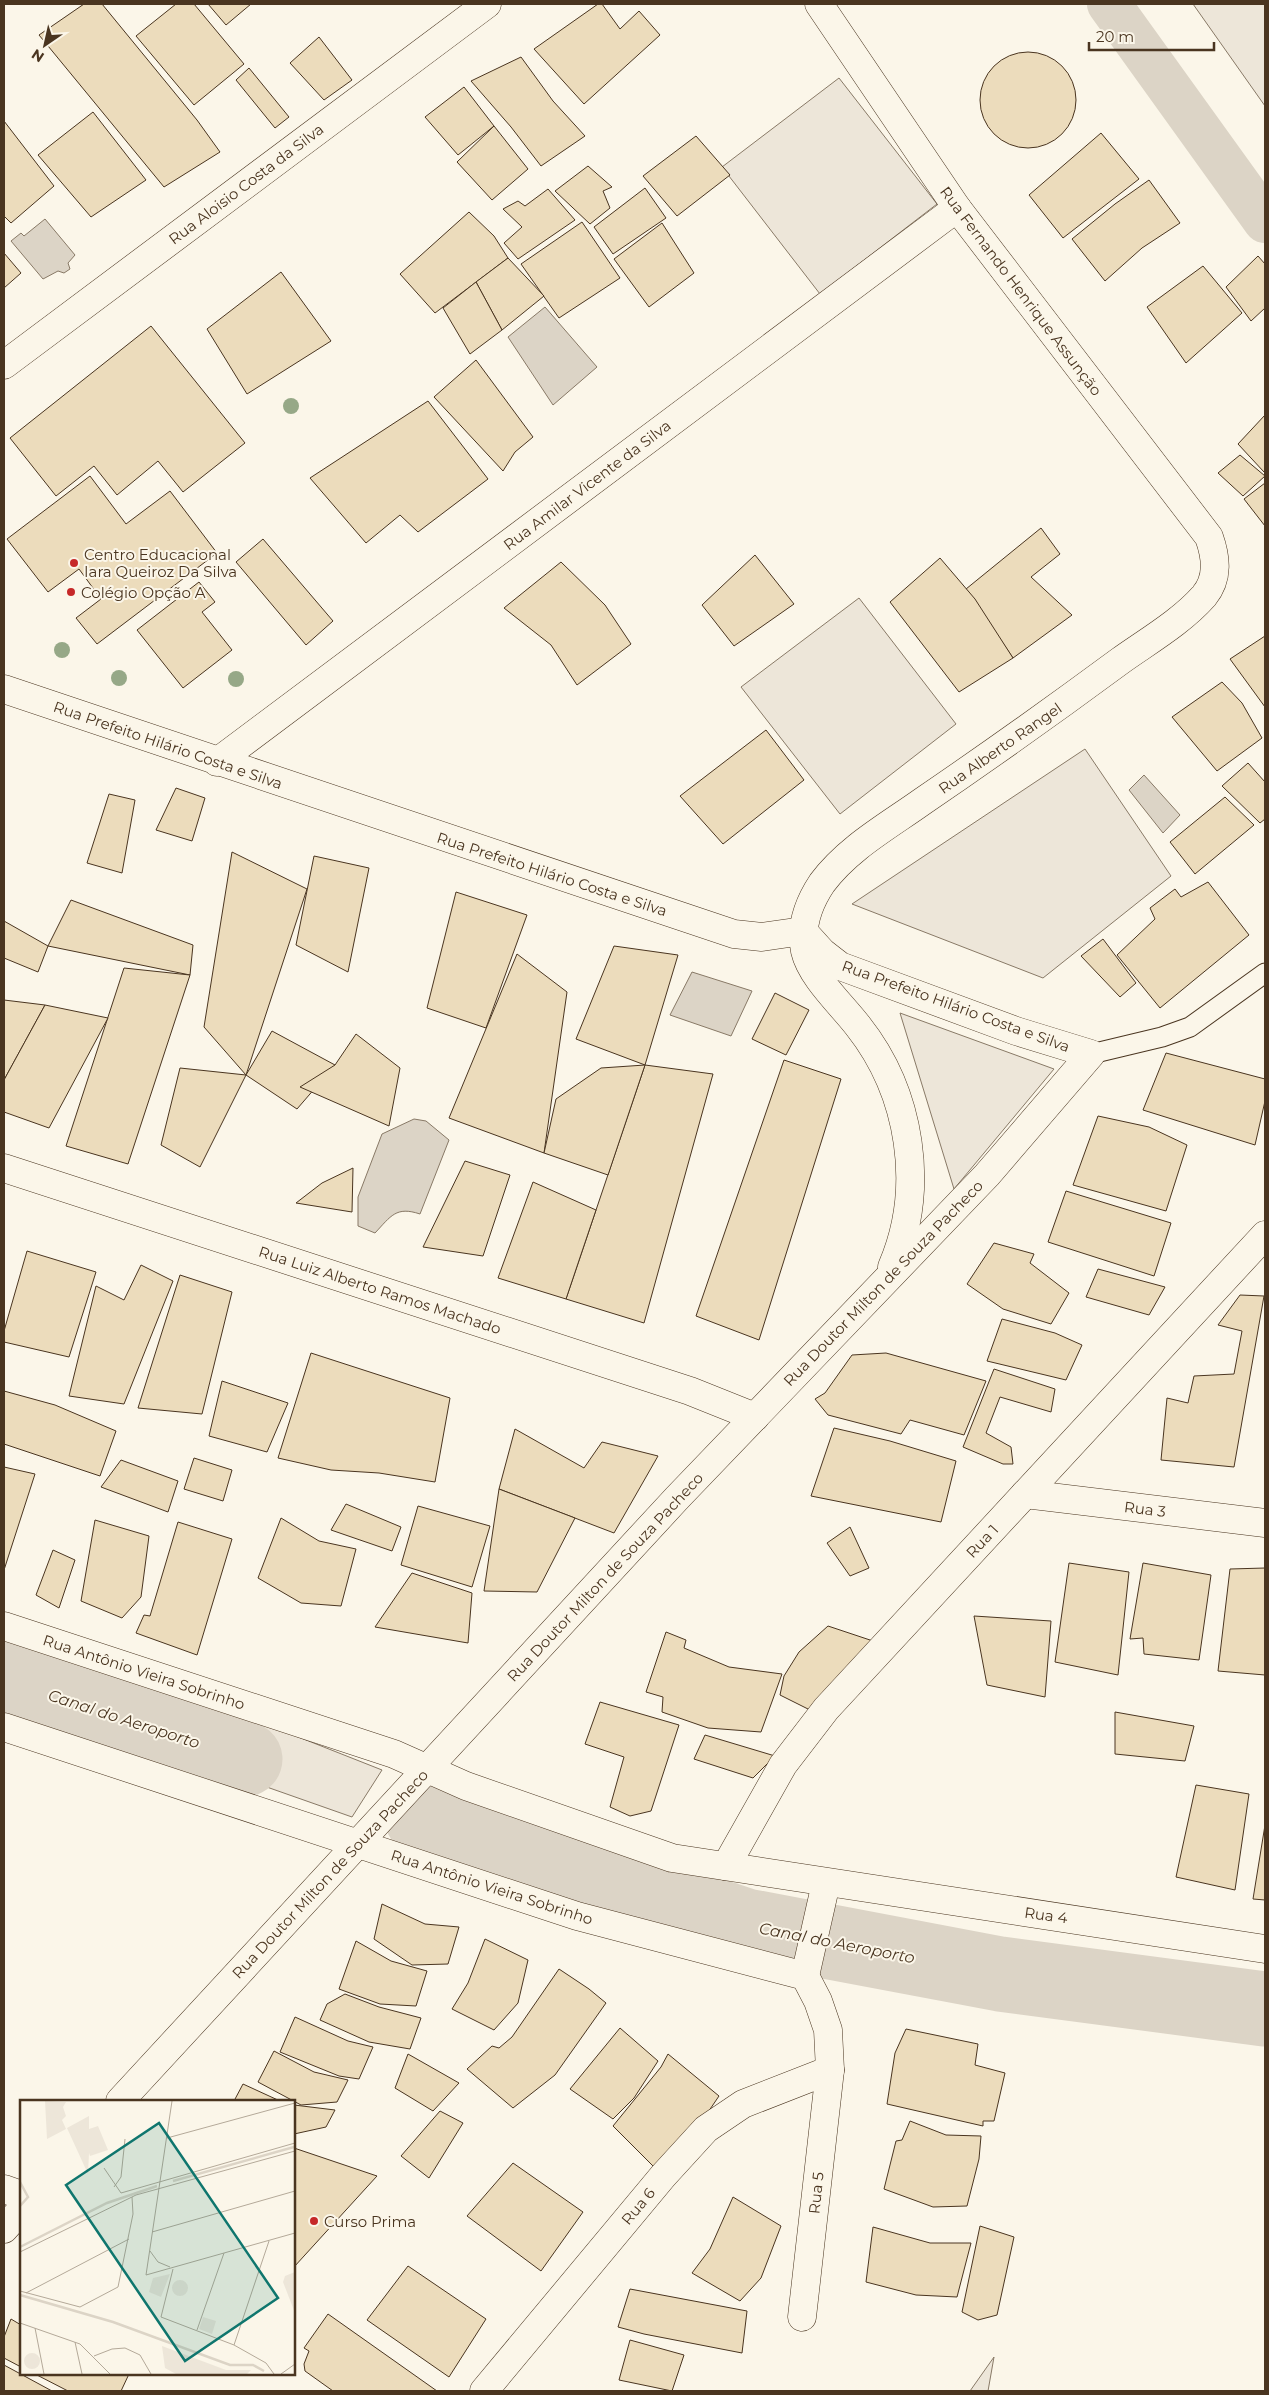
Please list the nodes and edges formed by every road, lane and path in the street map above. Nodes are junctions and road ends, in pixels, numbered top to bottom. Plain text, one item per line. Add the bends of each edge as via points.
1 (487, 4) edge
2 (819, 4) edge
3 (956, 208) junction
4 (4, 365) edge
5 (1214, 578) joint
6 (4, 689) edge
7 (217, 762) junction
8 (803, 931) junction
9 (1265, 973) edge
10 (1091, 1054) junction
11 (4, 1168) edge
12 (1265, 1236) edge
13 (889, 1276) junction
14 (755, 1417) junction
15 (1026, 1494) junction
16 (1265, 1523) edge
17 (4, 1626) edge
18 (4, 1727) edge
19 (427, 1769) junction
20 (358, 1844) junction
21 (726, 1866) junction
22 (824, 1896) junction
23 (1265, 1949) edge
24 (808, 1964) junction
25 (830, 2070) junction
26 (121, 2100) edge
27 (4, 2189) edge
28 (20, 2195) edge
29 (20, 2211) edge
30 (4, 2229) edge
31 (802, 2317) dead end
32 (484, 2391) edge

1 - 4 street, Rua Aloisio Costa da Silva
2 - 3 street, Rua Fernando Henrique Assunção
3 - 5 street, Rua Fernando Henrique Assunção via 1209,537 1216,558
3 - 7 street, Rua Amilar Vicente da Silva
5 - 8 street, Rua Alberto Rangel via 1205,595 1178,619 1036,724 848,854 812,900
6 - 7 street, Rua Prefeito Hilário Costa e Silva
7 - 8 street, Rua Prefeito Hilário Costa e Silva via 734,934 762,938
8 - 10 street, Rua Prefeito Hilário Costa e Silva via 840,966 1016,1031
8 - 13 street via 810,962 871,1042 887,1071 904,1123 910,1154 909,1211 902,1245
9 - 10 lane via 1190,1027
10 - 13 street, Rua Doutor Milton de Souza Pacheco via 987,1175
11 - 14 street, Rua Luiz Alberto Ramos Machado via 681,1388
12 - 15 street, Rua 1
13 - 14 street, Rua Doutor Milton de Souza Pacheco
14 - 19 street, Rua Doutor Milton de Souza Pacheco
15 - 16 street, Rua 3
15 - 21 street, Rua 1 via 826,1709 783,1765
17 - 19 street, Rua Antônio Vieira Sobrinho via 385,1751
18 - 20 street, Rua Antônio Vieira Sobrinho
19 - 20 street, Rua Doutor Milton de Souza Pacheco
19 - 21 street, Rua Antônio Vieira Sobrinho via 466,1786 672,1858
20 - 24 street, Rua Antônio Vieira Sobrinho via 577,1916
20 - 26 street, Rua Doutor Milton de Souza Pacheco
21 - 22 street, Rua Antônio Vieira Sobrinho
22 - 23 street, Rua 4
22 - 24 street
24 - 25 street via 828,2030
25 - 31 street, Rua 5
25 - 32 street, Rua 6 via 743,2104 706,2130 663,2176
27 - 28 street
29 - 30 street

